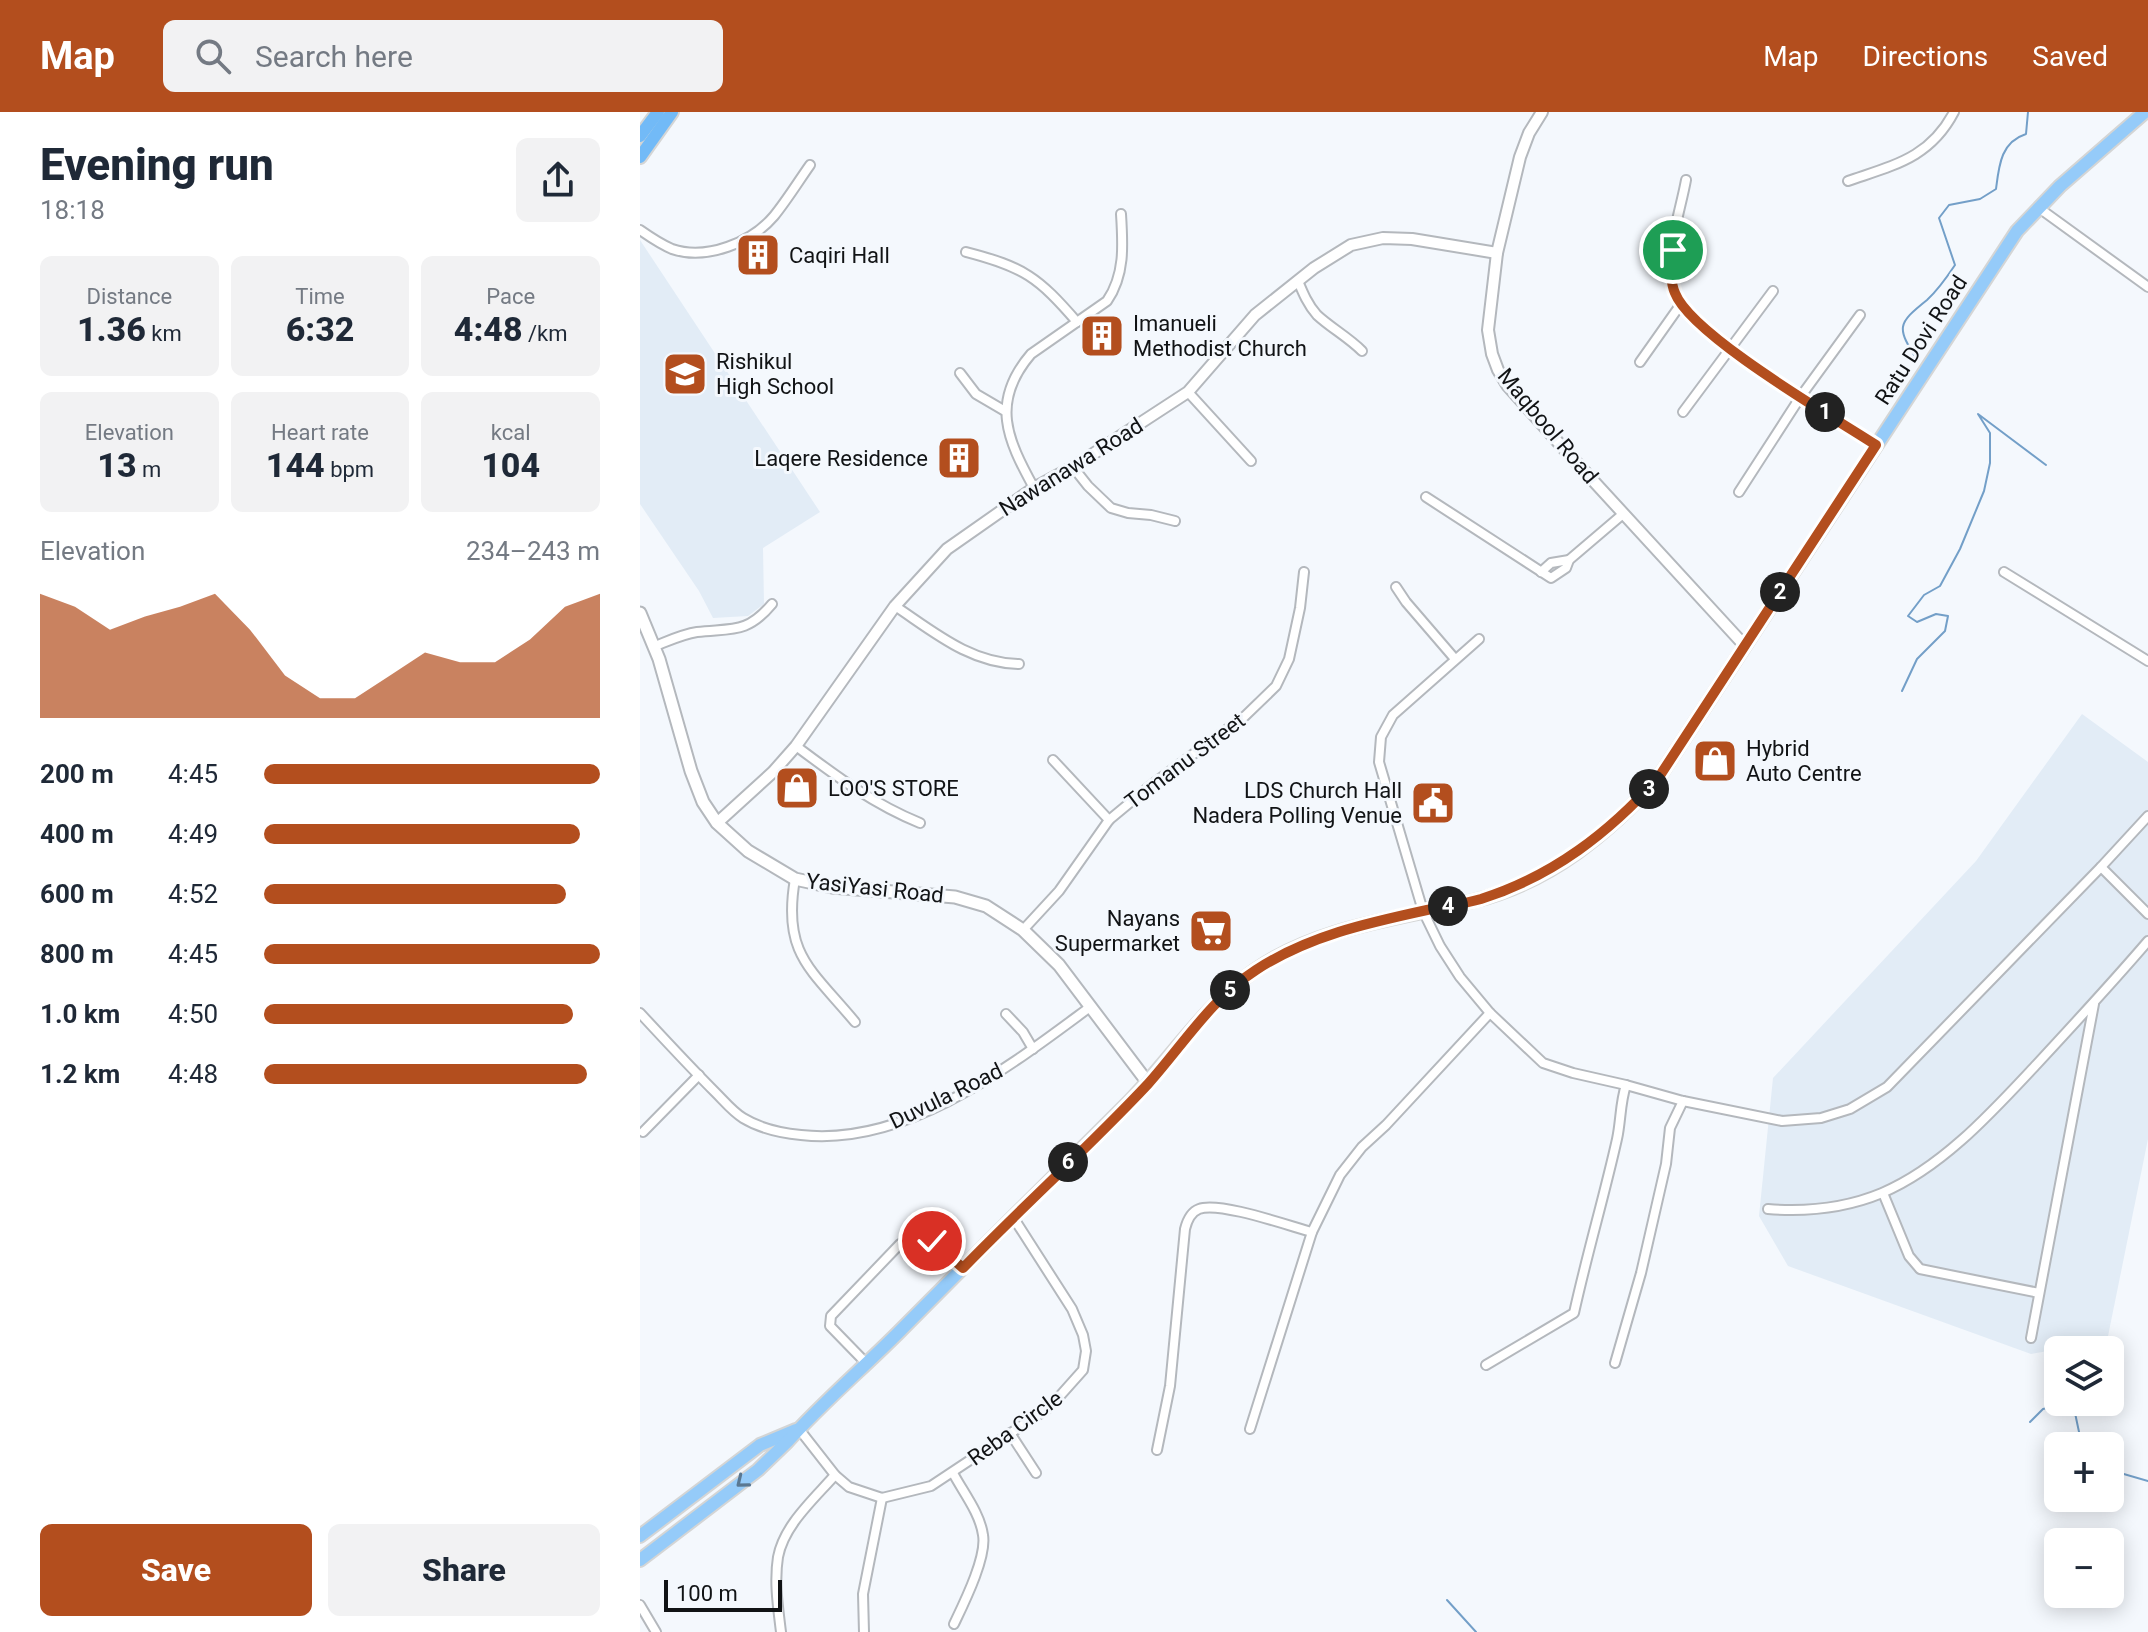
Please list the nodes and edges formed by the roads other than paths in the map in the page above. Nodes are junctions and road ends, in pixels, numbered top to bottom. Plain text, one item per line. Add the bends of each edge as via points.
1 (658, 112) edge
2 (672, 112) edge
3 (1542, 112) edge
4 (1954, 112) edge
5 (2145, 112) edge
6 (640, 136) edge
7 (640, 157) edge
8 (810, 165) dead end
9 (1686, 180) dead end
10 (1848, 181) dead end
11 (2039, 208) junction
12 (1121, 214) dead end
13 (640, 230) edge
14 (966, 252) dead end
15 (1497, 253) junction
16 (1298, 281) junction
17 (2147, 285) edge
18 (1773, 291) dead end
19 (1681, 304) junction
20 (1860, 315) dead end
21 (1077, 322) junction
22 (1729, 348) junction
23 (1362, 351) dead end
24 (1640, 362) dead end
25 (960, 373) dead end
26 (1188, 392) junction
27 (1801, 396) junction
28 (1005, 411) junction
29 (1683, 412) dead end
30 (1876, 445) junction
31 (1251, 461) dead end
32 (1073, 467) junction
33 (1034, 488) junction
34 (1739, 492) dead end
35 (1426, 497) dead end
36 (1623, 514) junction
37 (1175, 521) dead end
38 (1569, 560) junction
39 (1304, 572) dead end
40 (1541, 572) junction
41 (2004, 572) dead end
42 (1396, 587) dead end
43 (772, 604) dead end
44 (895, 606) junction
45 (640, 613) edge
46 (1479, 639) dead end
47 (655, 646) junction
48 (1745, 646) junction
49 (1455, 659) junction
50 (2148, 661) edge
51 (1019, 664) dead end
52 (796, 746) junction
53 (1053, 760) dead end
54 (2148, 816) edge
55 (1109, 820) junction
56 (717, 823) junction
57 (920, 823) dead end
58 (2101, 867) junction
59 (795, 879) junction
60 (1423, 911) junction
61 (2148, 914) edge
62 (1023, 930) junction
63 (2148, 941) edge
64 (2094, 1003) junction
65 (1090, 1007) junction
66 (640, 1013) edge
67 (1490, 1013) junction
68 (1006, 1014) dead end
69 (855, 1022) dead end
70 (1033, 1049) junction
71 (699, 1075) junction
72 (1148, 1083) junction
73 (1626, 1085) junction
74 (1683, 1101) junction
75 (643, 1132) dead end
76 (1883, 1193) junction
77 (1768, 1209) dead end
78 (1013, 1217) junction
79 (1312, 1232) junction
80 (963, 1268) junction
81 (2039, 1293) junction
82 (2031, 1338) dead end
83 (1615, 1363) dead end
84 (867, 1364) junction
85 (1486, 1365) dead end
86 (799, 1429) junction
87 (1250, 1429) dead end
88 (1010, 1433) junction
89 (1157, 1450) dead end
90 (953, 1473) junction
91 (1036, 1473) dead end
92 (835, 1475) junction
93 (882, 1498) junction
94 (640, 1536) edge
95 (640, 1560) edge
96 (640, 1605) edge
97 (954, 1624) dead end
98 (656, 1632) edge
99 (781, 1632) edge
100 (864, 1632) edge

1 - 6 highway
2 - 7 highway
3 - 15 street, Maqbool Road via 1520,157
4 - 10 street via 1940,137 1918,154
5 - 11 main road, Ratu Dovi Road
8 - 13 street via 772,217 749,238 689,252
9 - 19 street via 1671,276
11 - 17 street
11 - 30 main road, Ratu Dovi Road via 2017,231
12 - 21 street via 1119,280 1107,301
14 - 21 street via 1036,279
15 - 16 street, Nawanawa Road via 1383,238 1333,254
15 - 36 street, Maqbool Road via 1488,330 1498,370
16 - 23 street via 1318,315
16 - 26 street, Nawanawa Road via 1255,315
18 - 22 street
19 - 22 street
19 - 24 street
20 - 27 street
21 - 28 street via 1031,354 1008,394
22 - 27 street
22 - 29 street
25 - 28 street via 976,394
26 - 31 street
26 - 32 street, Nawanawa Road
27 - 30 street
27 - 34 street
28 - 33 street via 1009,440
30 - 48 main road, Ratu Dovi Road
32 - 33 street, Nawanawa Road
32 - 37 street via 1111,508
33 - 44 street, Nawanawa Road via 947,549
35 - 40 street
36 - 38 street
36 - 48 street, Maqbool Road
38 - 40 street via 1551,563
38 - 40 street via 1554,577
39 - 55 street, Tomanu Street via 1289,659 1276,686
41 - 50 street
42 - 49 street
43 - 47 street via 752,624 697,632
44 - 51 street via 968,653
44 - 52 street, Nawanawa Road
45 - 47 main road, YasiYasi Road
46 - 49 street
47 - 56 main road, YasiYasi Road via 691,771
48 - 60 main road, Ratu Dovi Road via 1659,777 1599,837 1523,883
49 - 60 street via 1393,715 1378,746 1381,774
52 - 56 street, Nawanawa Road
52 - 57 street via 847,786
53 - 55 street
54 - 58 street
55 - 62 street, Tomanu Street via 1059,891
56 - 59 main road, YasiYasi Road via 748,851
58 - 61 street
58 - 74 street via 1887,1087 1850,1109 1782,1121
59 - 62 main road, YasiYasi Road via 955,897 986,906
59 - 69 street via 795,946
60 - 67 street via 1460,977
60 - 72 main road, Ratu Dovi Road via 1338,931 1256,970 1207,1011
62 - 65 main road, YasiYasi Road via 1059,965
63 - 64 street
64 - 76 street via 1981,1124 1934,1162
64 - 81 street
65 - 70 street, Duvula Road
65 - 72 main road, YasiYasi Road
66 - 71 street, Duvula Road
67 - 73 street via 1543,1063
67 - 79 street via 1362,1147 1340,1175
68 - 70 street
70 - 71 street, Duvula Road via 994,1076 898,1124 819,1137 773,1132 741,1117
71 - 75 street
72 - 78 main road, Ratu Dovi Road
73 - 74 street
73 - 85 street via 1574,1313
74 - 83 street via 1670,1128 1655,1211
76 - 77 street via 1803,1212
76 - 81 street via 1909,1256 1920,1269
78 - 80 main road, Ratu Dovi Road
78 - 88 street, Reba Circle via 1072,1309 1086,1351 1083,1370 1073,1384 1050,1407
79 - 87 street
79 - 89 street via 1222,1208 1190,1215
80 - 84 main road, Ratu Dovi Road
80 - 84 street via 924,1237 907,1238 889,1255 831,1316 835,1334
81 - 82 street
84 - 86 main road, Ratu Dovi Road
86 - 92 street
86 - 94 main road, Ratu Dovi Road via 760,1445
86 -> 95 main road, Ratu Dovi Road via 758,1470
88 - 90 street, Reba Circle
88 - 91 street
90 - 93 street, Reba Circle via 931,1486
90 - 97 street via 984,1538 974,1582
92 - 93 street via 849,1487
92 - 99 street via 791,1527 779,1554
93 - 100 street via 863,1594
96 - 98 street

